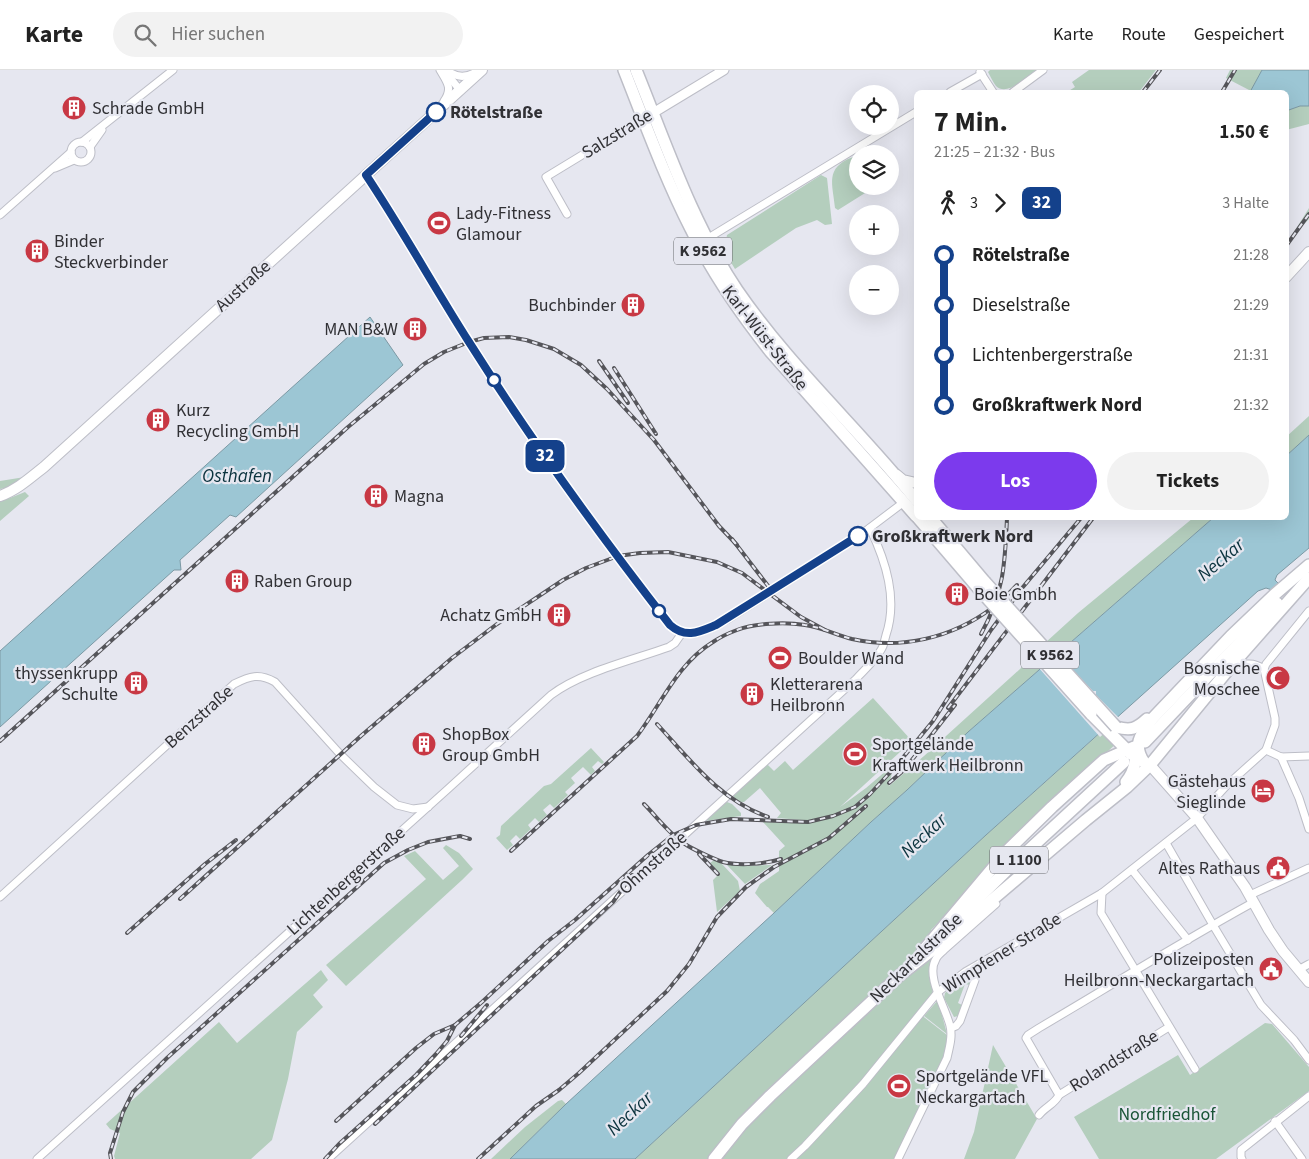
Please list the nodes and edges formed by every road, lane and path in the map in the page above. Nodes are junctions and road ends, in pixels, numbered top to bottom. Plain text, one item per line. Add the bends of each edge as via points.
1 (173, 70) edge
2 (440, 70) edge
3 (445, 70) edge
4 (480, 70) edge
5 (624, 70) edge
6 (636, 70) edge
7 (724, 70) edge
8 (1043, 70) edge
9 (981, 72) edge
10 (460, 90) junction
11 (953, 90) edge
12 (992, 90) edge
13 (1016, 90) edge
14 (436, 112) junction
15 (914, 113) edge
16 (648, 116) junction
17 (106, 124) junction
18 (82, 142) junction
19 (90, 147) junction
20 (71, 152) junction
21 (74, 160) junction
22 (50, 170) junction
23 (366, 175) junction
24 (568, 214) dead end
25 (0, 215) edge
26 (703, 241) junction
27 (1309, 252) edge
28 (1289, 275) edge
29 (892, 472) junction
30 (914, 483) edge
31 (0, 496) edge
32 (912, 498) edge
33 (920, 520) edge
34 (937, 522) edge
35 (870, 528) junction
36 (1309, 565) edge
37 (1309, 572) edge
38 (1309, 578) edge
39 (982, 585) junction
40 (1309, 611) edge
41 (682, 633) junction
42 (1264, 669) junction
43 (1187, 682) junction
44 (1213, 689) junction
45 (1111, 732) junction
46 (1266, 750) junction
47 (1139, 753) junction
48 (1309, 756) edge
49 (1280, 757) junction
50 (1104, 760) junction
51 (1124, 762) dead end
52 (428, 807) junction
53 (1197, 818) junction
54 (1309, 829) edge
55 (1063, 840) junction
56 (1166, 843) junction
57 (1309, 868) edge
58 (1132, 870) junction
59 (1102, 893) junction
60 (0, 897) edge
61 (1252, 899) junction
62 (1213, 925) junction
63 (1188, 940) junction
64 (915, 960) junction
65 (1309, 964) edge
66 (973, 968) junction
67 (1136, 970) junction
68 (1298, 970) junction
69 (895, 979) junction
70 (1309, 982) edge
71 (938, 992) junction
72 (954, 1027) junction
73 (1170, 1027) junction
74 (1309, 1060) edge
75 (1195, 1069) dead end
76 (1059, 1095) junction
77 (1309, 1096) edge
78 (1039, 1115) dead end
79 (1275, 1121) junction
80 (36, 1159) edge
81 (328, 1159) edge
82 (714, 1159) edge
83 (791, 1159) edge
84 (898, 1159) edge
85 (1242, 1159) edge
86 (1302, 1159) edge

1 - 17 street
2 - 14 street via 449,86
3 - 4 street via 464,76
3 - 10 street
4 - 10 main road, Austraße
5 - 16 main road, Karl-Wüst-Straße / K 9562
6 - 16 main road, Karl-Wüst-Straße / K 9562
7 - 16 street, Salzstraße
8 - 13 street
9 - 11 street
9 - 12 street
10 - 14 main road, Austraße
14 - 23 main road, Austraße
15 - 26 street
16 - 24 street, Salzstraße via 546,176
16 - 26 main road, Karl-Wüst-Straße / K 9562 via 682,185
17 - 18 street
17 - 19 street
18 - 19 street
18 - 20 street via 74,144
19 - 21 street via 88,160
20 - 21 street
20 - 22 street
21 - 22 street
22 - 25 street
23 - 31 main road, Austraße via 44,467 25,483
23 - 41 street via 468,342 573,497 670,625
26 - 29 main road, Karl-Wüst-Straße / K 9562 via 770,336
26 - 32 main road, Karl-Wüst-Straße / K 9562 via 730,297 770,351
27 - 28 main road
29 - 30 main road
29 - 32 main road, Karl-Wüst-Straße / K 9562
32 - 35 street
33 - 39 main road, K 9562
34 - 39 main road, K 9562
35 - 41 street via 728,619 696,632
35 - 81 street, Ohmstraße via 887,574 891,602 890,623 883,646 871,662
36 - 43 main road via 1274,595
37 - 47 main road via 1236,646
38 - 44 main road
39 - 45 main road, K 9562, bridge
39 - 45 main road, K 9562, bridge via 1091,714
40 - 42 street
41 - 52 street, Lichtenbergerstraße via 669,647 597,672 557,691
42 - 44 street via 1253,663 1243,664
42 - 46 street via 1275,718
43 - 45 main road via 1135,728
43 - 47 main road via 1143,731 1138,741
44 - 47 main road
45 - 47 main road, K 9562
45 - 50 main road
46 - 49 street
46 - 53 street, Wimpfener Straße via 1227,784
47 - 50 main road
47 - 53 main road, K 9562
47 - 55 main road via 1127,787
48 - 49 street
49 - 54 street
50 - 64 main road via 1007,851
51 - 64 main road, Neckartalstraße / L 1100
52 - 60 street, Benzstraße via 413,809 397,805 340,754 275,682 259,676 246,678 234,684
52 - 80 street, Lichtenbergerstraße
53 - 56 street, Wimpfener Straße
53 - 61 main road, K 9562
55 - 69 main road
55 - 71 street via 936,958 932,972
56 - 58 street, Wimpfener Straße
56 - 62 street
57 - 61 street
58 - 59 street, Wimpfener Straße
58 - 63 street
59 - 66 street, Wimpfener Straße
59 - 67 street via 1101,913
61 - 62 street
61 - 68 main road, K 9562 via 1269,930
62 - 63 street
62 - 74 street via 1261,1005
63 - 67 street
64 - 69 main road, Neckartalstraße / L 1100
65 - 68 street
66 - 71 street, Wimpfener Straße
66 - 72 street via 975,980 960,1021
67 - 73 street
67 - 76 street, Rolandstraße via 1027,1036 1026,1040
68 - 70 main road, K 9562
69 - 82 main road, Neckartalstraße / L 1100 via 770,1096
71 - 72 street
71 - 83 street, Wimpfener Straße via 863,1084
72 - 84 street via 947,1058
73 - 75 street
73 - 76 street, Rolandstraße
76 - 78 street, Rolandstraße
77 - 79 street
79 - 85 street via 1241,1150
79 - 86 street

